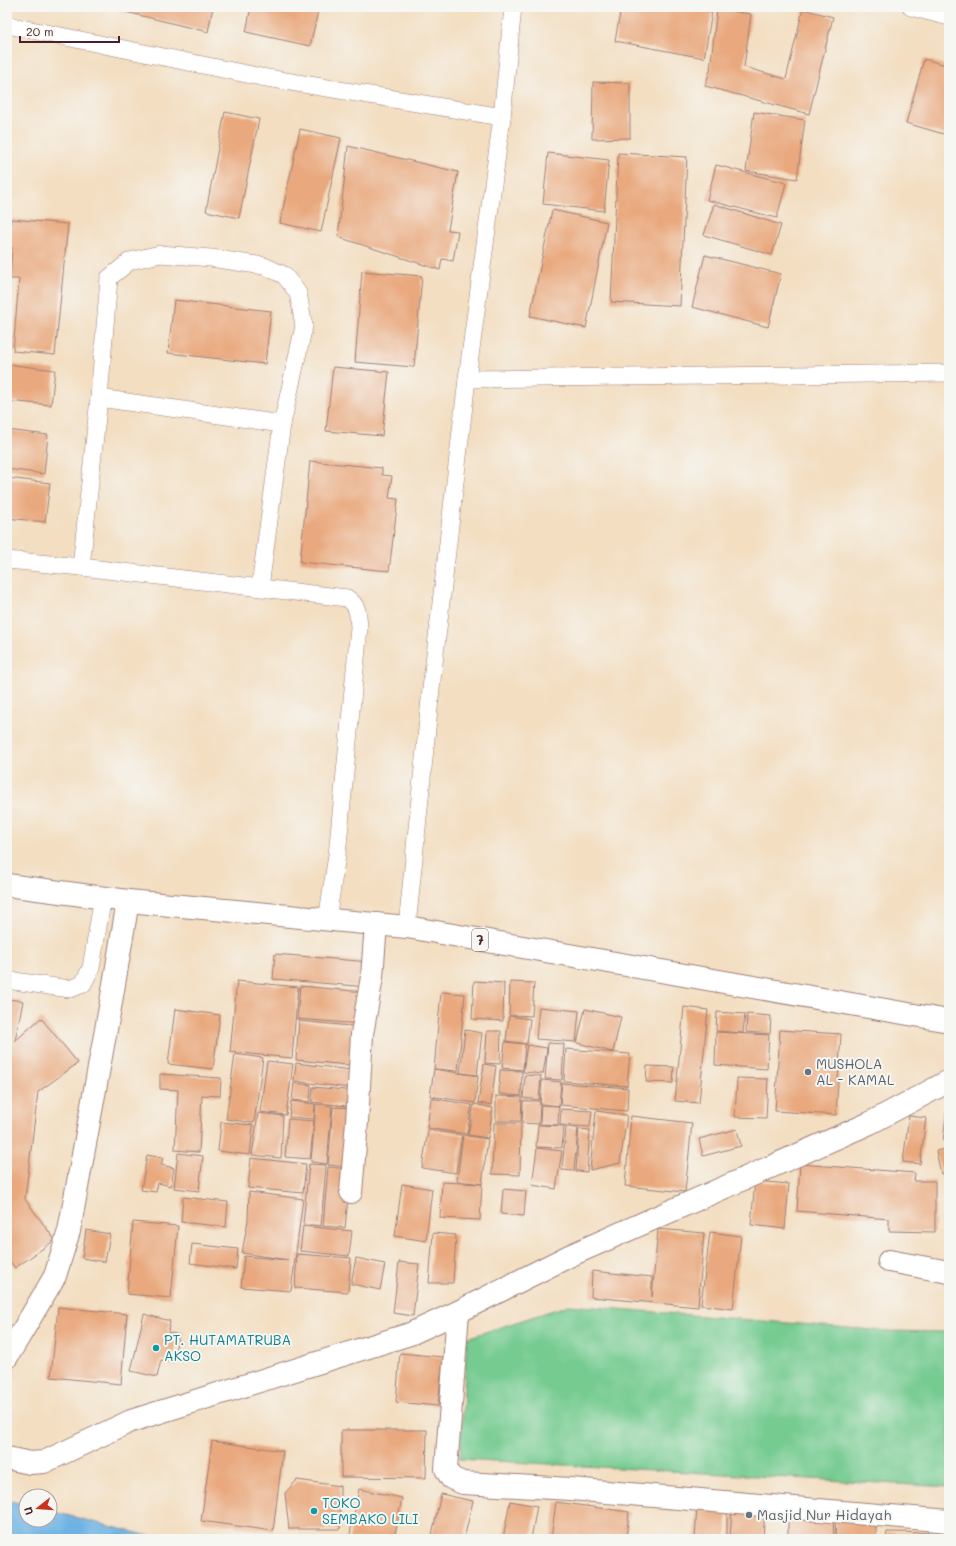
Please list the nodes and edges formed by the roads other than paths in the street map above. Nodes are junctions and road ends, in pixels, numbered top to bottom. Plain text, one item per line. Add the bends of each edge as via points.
1 (514, 7) edge
2 (911, 7) edge
3 (949, 17) edge
4 (7, 25) edge
5 (502, 117) junction
6 (949, 373) edge
7 (467, 379) junction
8 (99, 398) junction
9 (282, 424) junction
10 (7, 560) edge
11 (81, 567) junction
12 (260, 587) junction
13 (7, 885) edge
14 (103, 897) junction
15 (128, 900) junction
16 (327, 920) junction
17 (376, 924) junction
18 (407, 927) junction
19 (7, 980) edge
20 (949, 1021) edge
21 (949, 1081) edge
22 (351, 1192) dead end
23 (889, 1262) dead end
24 (949, 1272) edge
25 (458, 1312) junction
26 (7, 1357) edge
27 (7, 1458) edge
28 (949, 1521) edge

1 - 5 lane
2 - 3 lane
4 - 5 lane via 261,77
5 - 7 lane
6 - 7 lane
7 - 18 lane via 431,689
8 - 9 lane
8 - 9 lane via 109,278 130,261 160,254 211,258 264,266 284,275 298,293 304,326
8 - 11 lane
9 - 12 lane
10 - 11 lane
11 - 12 lane
12 - 16 lane via 347,598 358,613 337,855
13 - 14 main road, 7
14 - 15 main road, 7
14 - 19 lane via 91,968 83,984 70,989
15 - 16 main road, 7
15 - 26 main road via 112,1002 69,1231 55,1276
16 - 17 main road, 7
17 - 18 main road, 7
17 - 22 main road via 372,977 362,1034
18 - 20 main road, 7
21 - 25 main road via 870,1123 569,1256
23 - 24 main road
25 - 27 main road via 410,1334 131,1421 44,1462 30,1463
25 - 28 main road via 446,1469 451,1478 463,1483 579,1490

